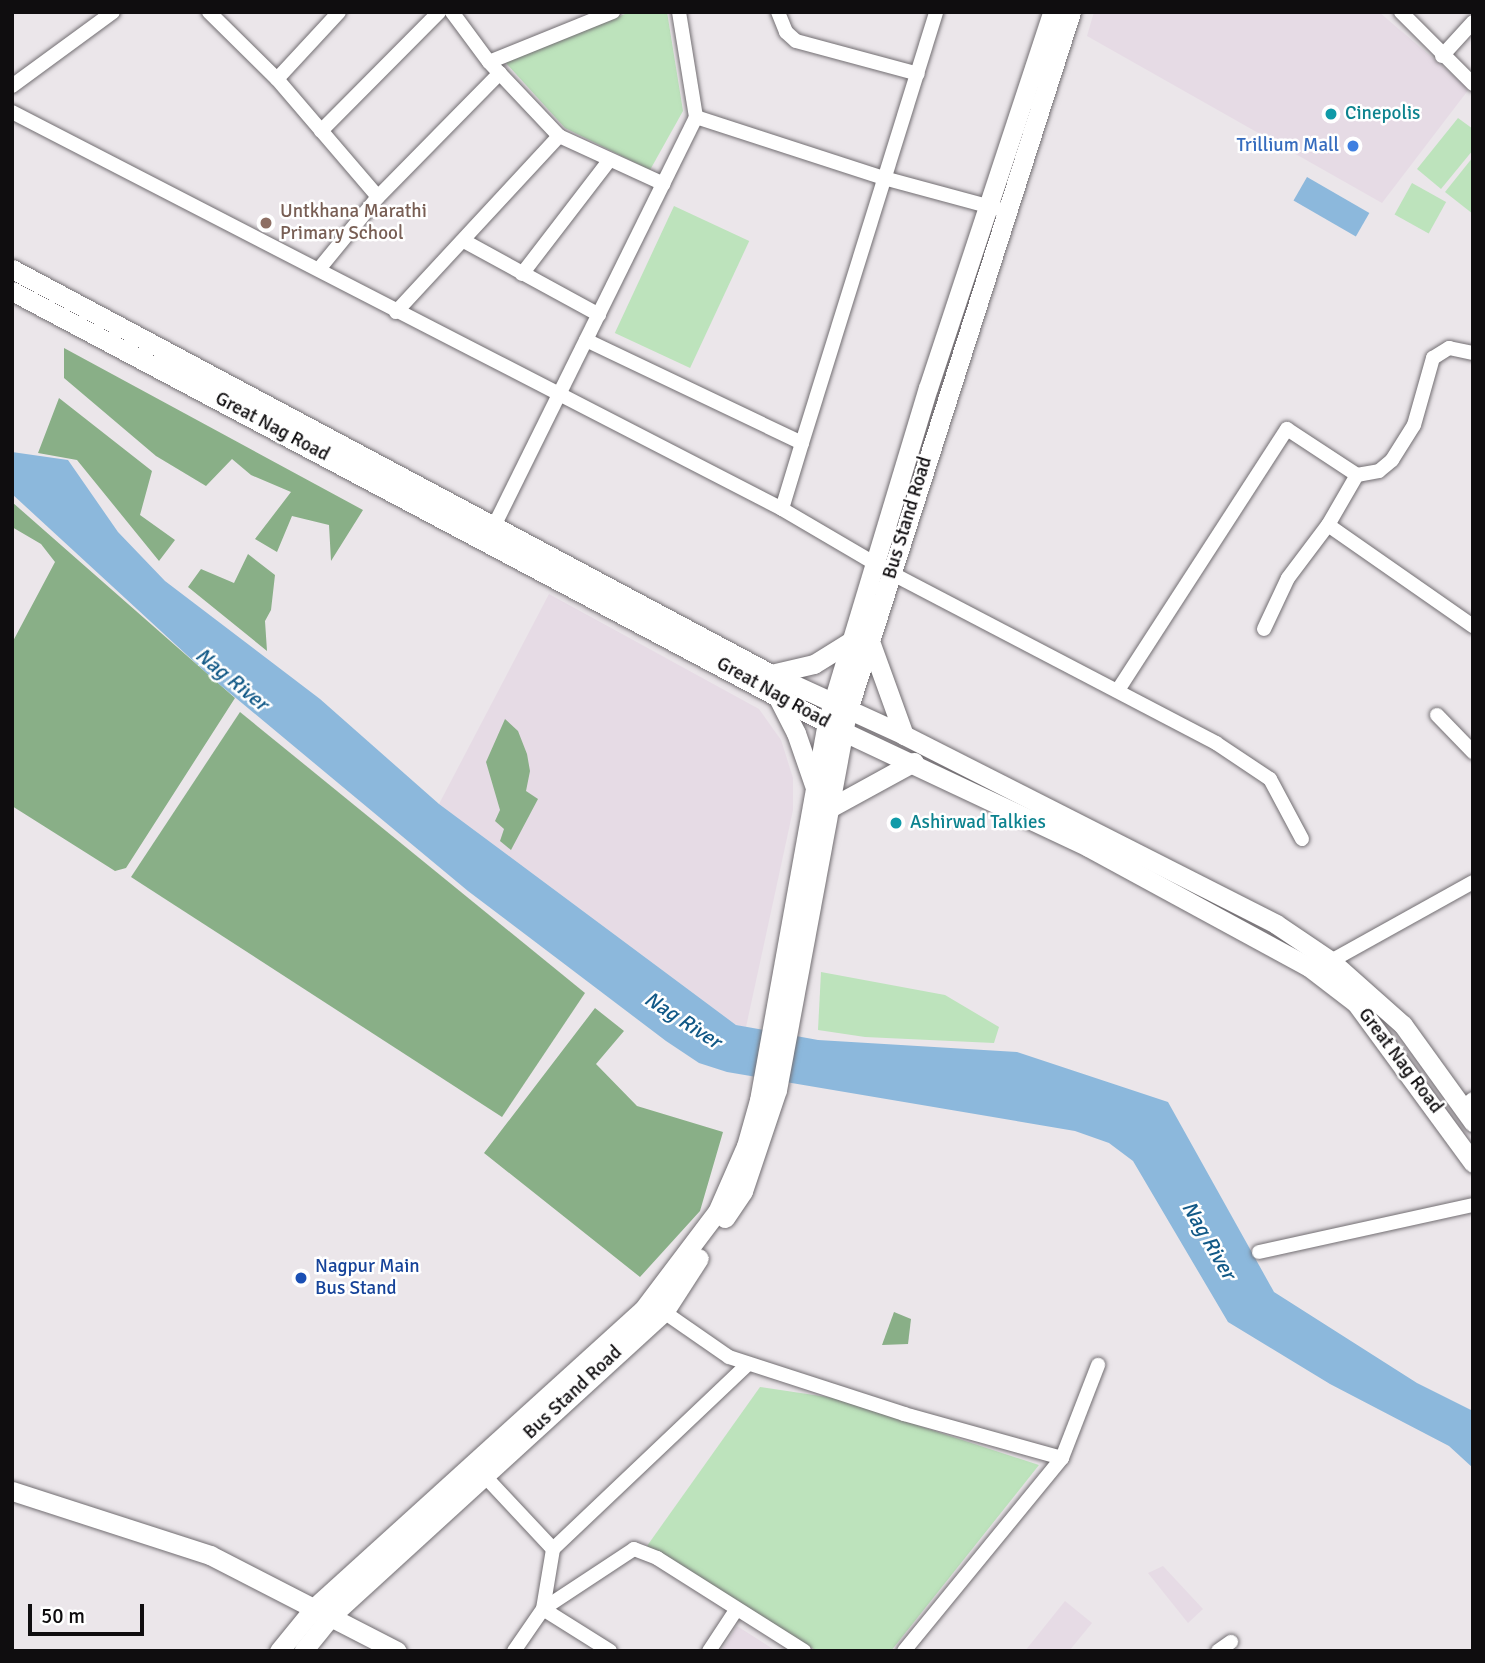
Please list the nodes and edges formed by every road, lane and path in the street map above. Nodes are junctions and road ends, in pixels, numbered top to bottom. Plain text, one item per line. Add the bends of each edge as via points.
1 (113, 12) edge
2 (209, 12) edge
3 (439, 12) edge
4 (452, 12) edge
5 (613, 12) edge
6 (679, 12) edge
7 (778, 12) edge
8 (936, 12) edge
9 (1052, 12) edge
10 (1071, 12) edge
11 (1401, 12) edge
12 (335, 14) edge
13 (586, 18) edge
14 (1473, 22) edge
15 (1442, 56) junction
16 (494, 68) junction
17 (918, 74) junction
18 (277, 79) junction
19 (1473, 84) edge
20 (12, 86) edge
21 (12, 112) edge
22 (696, 117) junction
23 (321, 131) junction
24 (559, 136) junction
25 (608, 162) junction
26 (884, 178) junction
27 (664, 184) junction
28 (378, 197) junction
29 (997, 208) junction
30 (464, 241) junction
31 (12, 269) edge
32 (319, 269) junction
33 (522, 274) junction
34 (12, 290) edge
35 (396, 312) junction
36 (599, 315) junction
37 (586, 340) junction
38 (1473, 353) edge
39 (559, 394) junction
40 (802, 443) junction
41 (1357, 475) junction
42 (782, 509) junction
43 (1328, 525) junction
44 (494, 526) junction
45 (883, 568) junction
46 (1473, 626) edge
47 (1264, 629) dead end
48 (851, 641) junction
49 (871, 644) junction
50 (771, 674) junction
51 (1118, 691) junction
52 (776, 694) junction
53 (1437, 715) dead end
54 (838, 718) junction
55 (904, 735) junction
56 (1473, 752) edge
57 (914, 762) junction
58 (814, 786) junction
59 (828, 809) junction
60 (1302, 839) dead end
61 (1473, 882) edge
62 (1331, 961) junction
63 (780, 1033) junction
64 (769, 1088) junction
65 (1469, 1110) edge
66 (1473, 1163) edge
67 (1473, 1205) edge
68 (1259, 1252) dead end
69 (663, 1312) junction
70 (748, 1364) junction
71 (1098, 1365) dead end
72 (1062, 1458) junction
73 (478, 1469) junction
74 (12, 1490) edge
75 (553, 1549) junction
76 (543, 1609) junction
77 (736, 1610) junction
78 (323, 1611) junction
79 (1231, 1642) dead end
80 (279, 1651) edge
81 (303, 1651) edge
82 (397, 1651) edge
83 (514, 1651) edge
84 (610, 1651) edge
85 (709, 1651) edge
86 (804, 1651) edge
87 (904, 1651) edge
88 (1218, 1651) edge

1 - 20 street
2 - 18 street
3 - 23 street
4 - 16 street
5 - 13 street
6 - 22 street
7 - 17 street via 786,32 796,41
8 - 17 street
9 - 29 main road
10 - 29 main road, Bus Stand Road
11 - 15 street
12 - 18 street
13 - 16 street
14 - 15 street
15 - 19 street
16 - 24 street
16 - 28 street
17 - 26 street
18 - 23 street
21 - 32 street
22 - 26 street
22 - 27 street
23 - 28 street
24 - 25 street
24 - 30 street
25 - 27 street
25 - 33 street
26 - 29 street
26 - 40 street
27 - 36 street
28 - 32 street
29 - 45 main road, Bus Stand Road
30 - 33 street
30 - 35 street
31 - 44 main road, Great Nag Road
32 - 35 street
33 - 36 street
34 - 52 main road, Great Nag Road
35 - 39 street
36 - 37 street
37 - 39 street
37 - 40 street
38 - 41 street via 1440,350 1433,358 1414,425 1392,460 1379,471
39 - 42 street
39 - 44 street
40 - 42 street
41 - 43 street
41 - 51 street via 1287,429
42 - 45 street
43 - 46 street
43 - 47 street via 1288,578
44 - 50 main road, Great Nag Road
45 - 48 main road
45 - 49 main road, Bus Stand Road
45 - 51 street
48 - 50 main road via 814,664
48 - 54 main road
49 - 54 main road, Bus Stand Road
49 - 55 main road
50 - 54 main road, Great Nag Road
51 - 60 street via 1216,743 1270,779
52 - 54 main road, Great Nag Road
52 - 58 main road
53 - 56 street
54 - 55 main road, Great Nag Road
54 - 57 main road, Great Nag Road
54 - 58 main road
54 - 59 main road, Bus Stand Road
55 - 62 main road, Great Nag Road via 1276,925
57 - 59 main road
57 - 66 main road, Great Nag Road via 1088,847 1309,967 1356,1003
58 - 63 main road
59 - 63 main road, Bus Stand Road via 807,950
61 - 62 street
62 - 65 main road, Great Nag Road via 1403,1026
63 - 64 main road
64 - 69 main road, Bus Stand Road via 743,1191
64 - 73 main road via 717,1212 678,1266 642,1311
67 - 68 street
69 - 70 street via 729,1357
69 - 73 main road, Bus Stand Road
70 - 72 street
70 - 75 street
71 - 72 street
72 - 87 street
73 - 75 street
73 - 78 main road, Bus Stand Road
74 - 78 main road via 210,1555
75 - 76 street
76 - 77 street via 634,1549 657,1558
76 - 83 street
76 - 84 street
77 - 85 street
77 - 86 street
78 - 80 main road
78 - 81 main road, Bus Stand Road
78 - 82 main road
79 - 88 street

